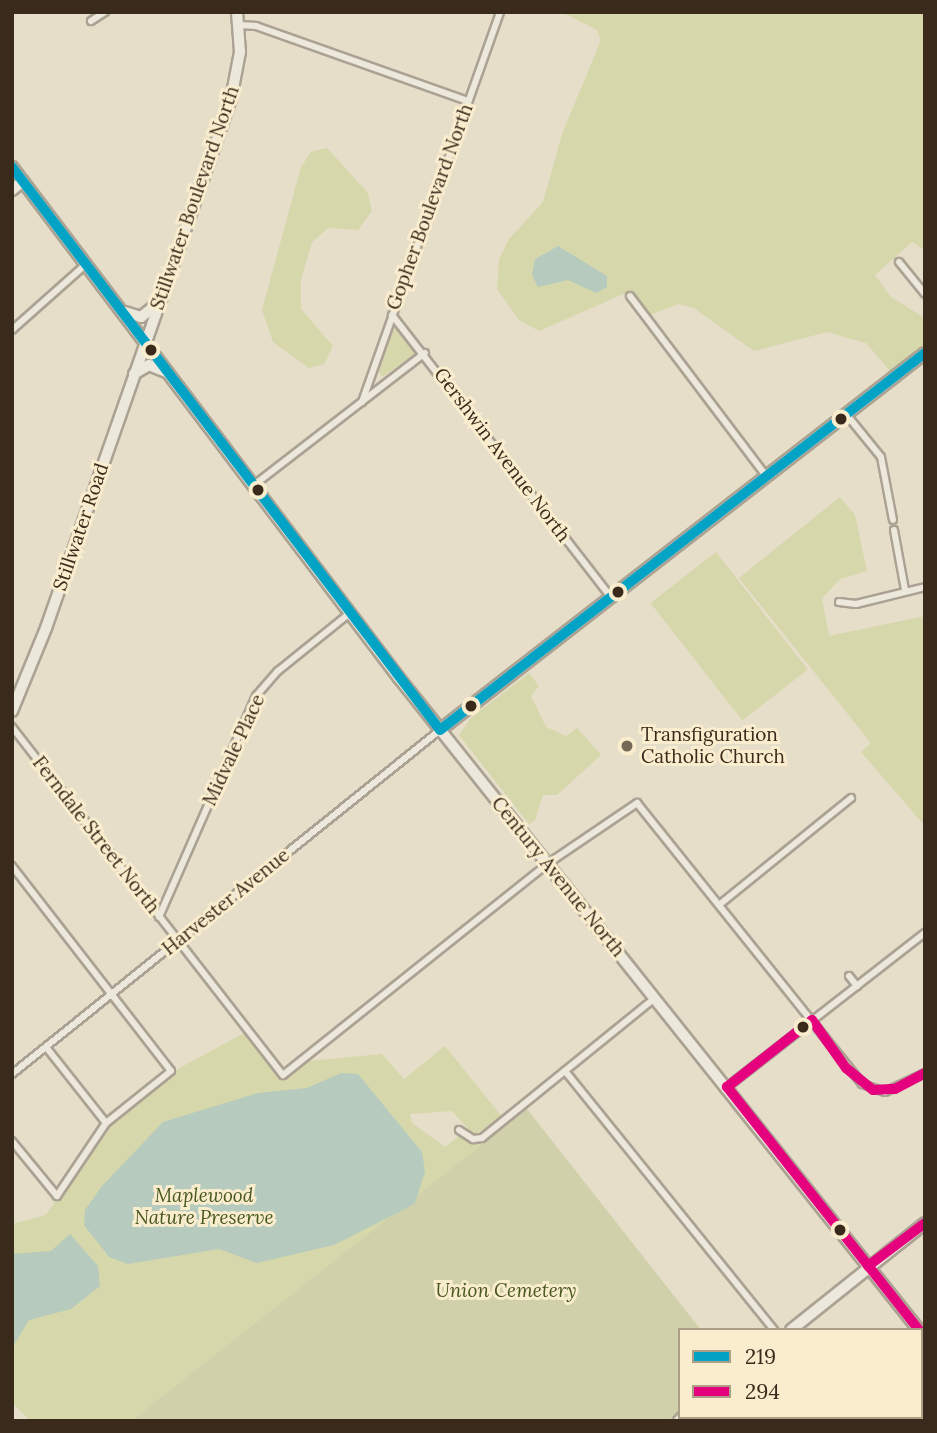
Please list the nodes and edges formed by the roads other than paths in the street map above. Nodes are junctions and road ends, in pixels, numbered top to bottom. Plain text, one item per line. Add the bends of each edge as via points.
1 (105, 12) edge
2 (237, 12) edge
3 (500, 12) edge
4 (91, 21) dead end
5 (239, 25) junction
6 (468, 101) junction
7 (12, 167) edge
8 (23, 181) junction
9 (12, 190) edge
10 (899, 262) dead end
11 (86, 264) junction
12 (925, 294) edge
13 (630, 296) dead end
14 (159, 303) junction
15 (121, 310) junction
16 (392, 315) junction
17 (12, 330) edge
18 (145, 341) junction
19 (425, 353) junction
20 (925, 353) edge
21 (133, 374) junction
22 (172, 376) junction
23 (362, 402) junction
24 (846, 414) junction
25 (766, 476) junction
26 (254, 485) junction
27 (893, 520) dead end
28 (894, 530) dead end
29 (925, 587) edge
30 (905, 590) junction
31 (611, 597) junction
32 (839, 602) dead end
33 (350, 613) junction
34 (12, 711) edge
35 (12, 727) edge
36 (440, 730) junction
37 (851, 798) dead end
38 (547, 864) junction
39 (12, 866) edge
40 (719, 905) junction
41 (159, 917) junction
42 (925, 933) edge
43 (178, 941) junction
44 (849, 975) dead end
45 (857, 986) junction
46 (111, 995) junction
47 (655, 998) junction
48 (811, 1020) junction
49 (46, 1047) junction
50 (565, 1071) junction
51 (925, 1073) edge
52 (12, 1074) edge
53 (727, 1087) junction
54 (106, 1124) junction
55 (459, 1130) dead end
56 (12, 1141) edge
57 (925, 1223) edge
58 (868, 1266) junction
59 (772, 1328) edge
60 (793, 1328) edge
61 (918, 1328) edge

1 - 4 street
2 - 5 main road, Stillwater Boulevard North
3 - 6 street, Gopher Boulevard North
5 - 6 street via 254,25
5 - 14 main road, Stillwater Boulevard North via 233,91
6 - 16 street, Gopher Boulevard North
7 - 8 main road
8 - 9 main road
8 - 11 main road, Century Avenue North
10 - 12 street
11 - 15 main road, Century Avenue North
11 - 17 street
13 - 25 street
14 - 15 main road via 139,318
14 - 18 main road, Stillwater Boulevard North
15 - 18 main road, Century Avenue North
16 - 19 street, Gershwin Avenue North
16 - 23 street, Gopher Boulevard North
18 - 21 main road, Stillwater Road
18 - 22 main road, Century Avenue North
19 - 23 street
19 - 31 street, Gershwin Avenue North
20 - 24 main road
21 - 22 main road via 151,365
21 - 34 main road, Stillwater Road
22 - 26 main road, Century Avenue North
23 - 26 street
24 - 25 main road
24 - 27 street via 881,457
25 - 31 main road
26 - 33 main road, Century Avenue North
28 - 30 street
29 - 30 street
30 - 32 street via 866,603
31 - 36 main road
33 - 36 main road, Century Avenue North
33 - 41 street, Midvale Place via 278,671 257,696
35 - 41 street, Ferndale Street North
36 - 38 main road, Century Avenue North
36 - 43 street, Harvester Avenue
37 - 40 street
38 - 40 street via 637,803
38 - 43 street, Ferndale Street North via 284,1075
38 - 47 main road, Century Avenue North
39 - 46 street
40 - 48 street
41 - 43 street, Ferndale Street North
42 - 45 street
43 - 46 street, Harvester Avenue
44 - 45 street
45 - 48 street
46 - 49 street, Harvester Avenue
46 - 54 street via 171,1071
47 - 50 street
47 - 53 main road, Century Avenue North
48 - 51 street via 846,1068 873,1090 895,1089
48 - 53 street
49 - 52 street, Harvester Avenue
49 - 54 street
50 - 55 street via 482,1138 473,1139
50 - 59 street
53 - 58 main road, Century Avenue North
54 - 56 street via 57,1196
57 - 58 main road
58 - 60 main road
58 - 61 main road, Century Avenue North

